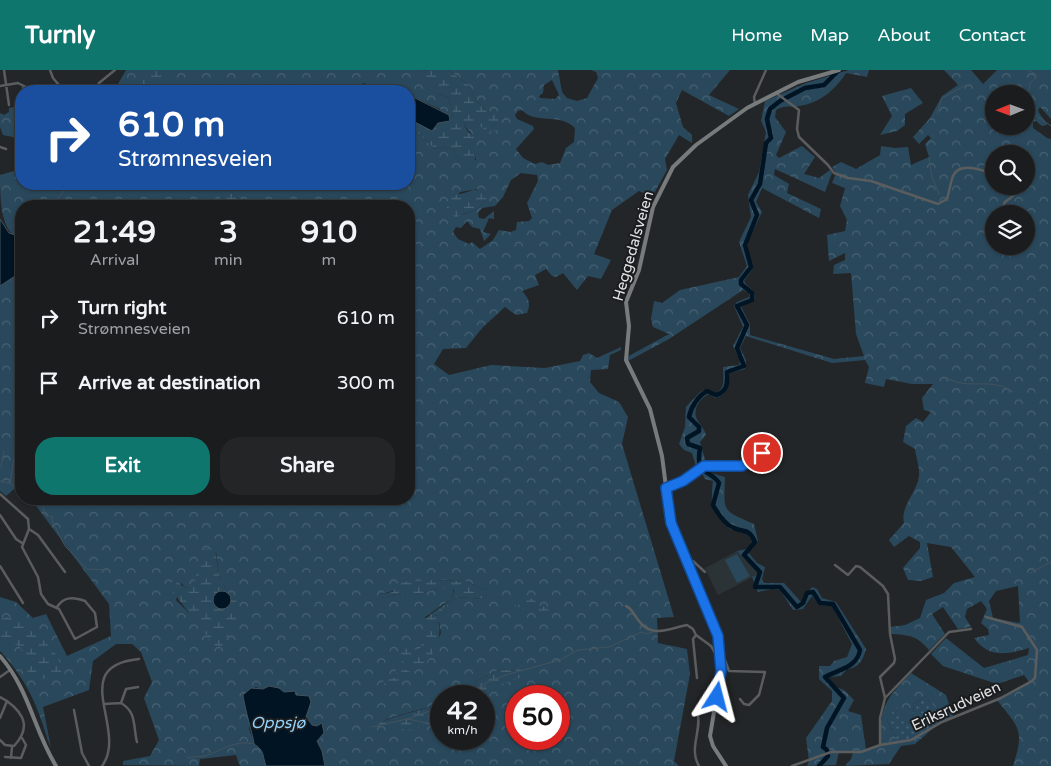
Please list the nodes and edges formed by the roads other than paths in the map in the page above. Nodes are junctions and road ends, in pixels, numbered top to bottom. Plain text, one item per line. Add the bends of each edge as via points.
1 (4, 70) edge
2 (50, 70) edge
3 (115, 70) edge
4 (766, 70) edge
5 (839, 70) edge
6 (8, 84) junction
7 (22, 85) edge
8 (59, 85) edge
9 (98, 85) edge
10 (0, 86) edge
11 (776, 93) junction
12 (755, 104) junction
13 (9, 105) dead end
14 (0, 147) edge
15 (6, 149) dead end
16 (985, 172) edge
17 (1014, 195) edge
18 (1004, 205) edge
19 (762, 453) dead end
20 (666, 488) junction
21 (0, 494) edge
22 (0, 516) edge
23 (29, 529) junction
24 (22, 543) junction
25 (686, 562) junction
26 (835, 565) dead end
27 (0, 566) edge
28 (65, 572) dead end
29 (704, 572) dead end
30 (23, 603) dead end
31 (626, 606) dead end
32 (57, 607) junction
33 (986, 617) dead end
34 (971, 629) dead end
35 (696, 635) junction
36 (0, 656) edge
37 (720, 657) junction
38 (139, 658) dead end
39 (11, 669) junction
40 (0, 678) edge
41 (697, 678) dead end
42 (138, 687) dead end
43 (0, 697) edge
44 (886, 698) junction
45 (740, 699) dead end
46 (7, 701) junction
47 (121, 703) junction
48 (104, 704) junction
49 (74, 710) dead end
50 (697, 711) dead end
51 (0, 718) edge
52 (22, 738) junction
53 (0, 740) edge
54 (137, 742) dead end
55 (880, 745) junction
56 (12, 747) junction
57 (5, 757) dead end
58 (11, 758) junction
59 (56, 766) edge
60 (90, 766) edge
61 (102, 766) edge
62 (700, 766) edge
63 (726, 766) edge
64 (792, 766) edge

1 - 6 street
2 - 8 street
3 - 9 street
4 - 12 street via 754,97
5 - 11 main road, Heggedalsveien via 804,80
6 - 7 street
6 - 10 street
6 - 13 street
11 - 12 main road, Heggedalsveien
11 - 16 street via 799,110 797,129 802,141 841,176 871,181 938,204 947,199 953,176 960,169 966,167
12 - 20 main road, Heggedalsveien via 696,145 669,172 653,207 639,270 626,302 629,326 626,360 650,409
14 - 15 street
17 - 18 street
19 - 20 street via 742,466 711,465 701,468
20 - 25 main road, Heggedalsveien via 670,518
21 - 23 street via 28,519
22 - 24 street
23 - 24 street
23 - 28 street via 38,535
24 - 32 street via 38,577 41,594 48,604
25 - 29 street via 692,560
25 - 37 main road, Heggedalsveien via 709,610 718,636
26 - 44 street via 848,574 856,566 860,567 887,590 895,659 880,677
27 - 30 street
31 - 35 street via 650,630 670,630 686,624
32 - 32 street via 75,639 97,627 95,613 85,601 70,598
33 - 55 street, Eriksrudveien via 1022,628 1037,650 1035,678 1001,698 942,722 916,738
34 - 44 street via 949,632
35 - 37 street
35 - 41 street via 693,639
36 - 39 main road
37 - 45 street via 725,660 729,671 764,672 756,699 749,705
37 - 63 main road, Heggedalsveien via 720,682 710,736
38 - 48 street via 118,662 106,672 102,686
39 - 40 street
39 - 59 main road via 25,693 43,743
42 - 47 street via 126,689
43 - 46 street
44 - 55 street via 880,718
46 - 51 street
46 - 52 street via 22,718
47 - 48 street
47 - 54 street via 132,713
48 - 61 street via 110,745
49 - 60 street via 82,753
50 - 62 street via 694,754
52 - 56 street
52 - 58 street via 26,745 22,756
53 - 56 street
55 - 64 street, Eriksrudveien via 861,752 827,754
56 - 58 street
57 - 58 street

